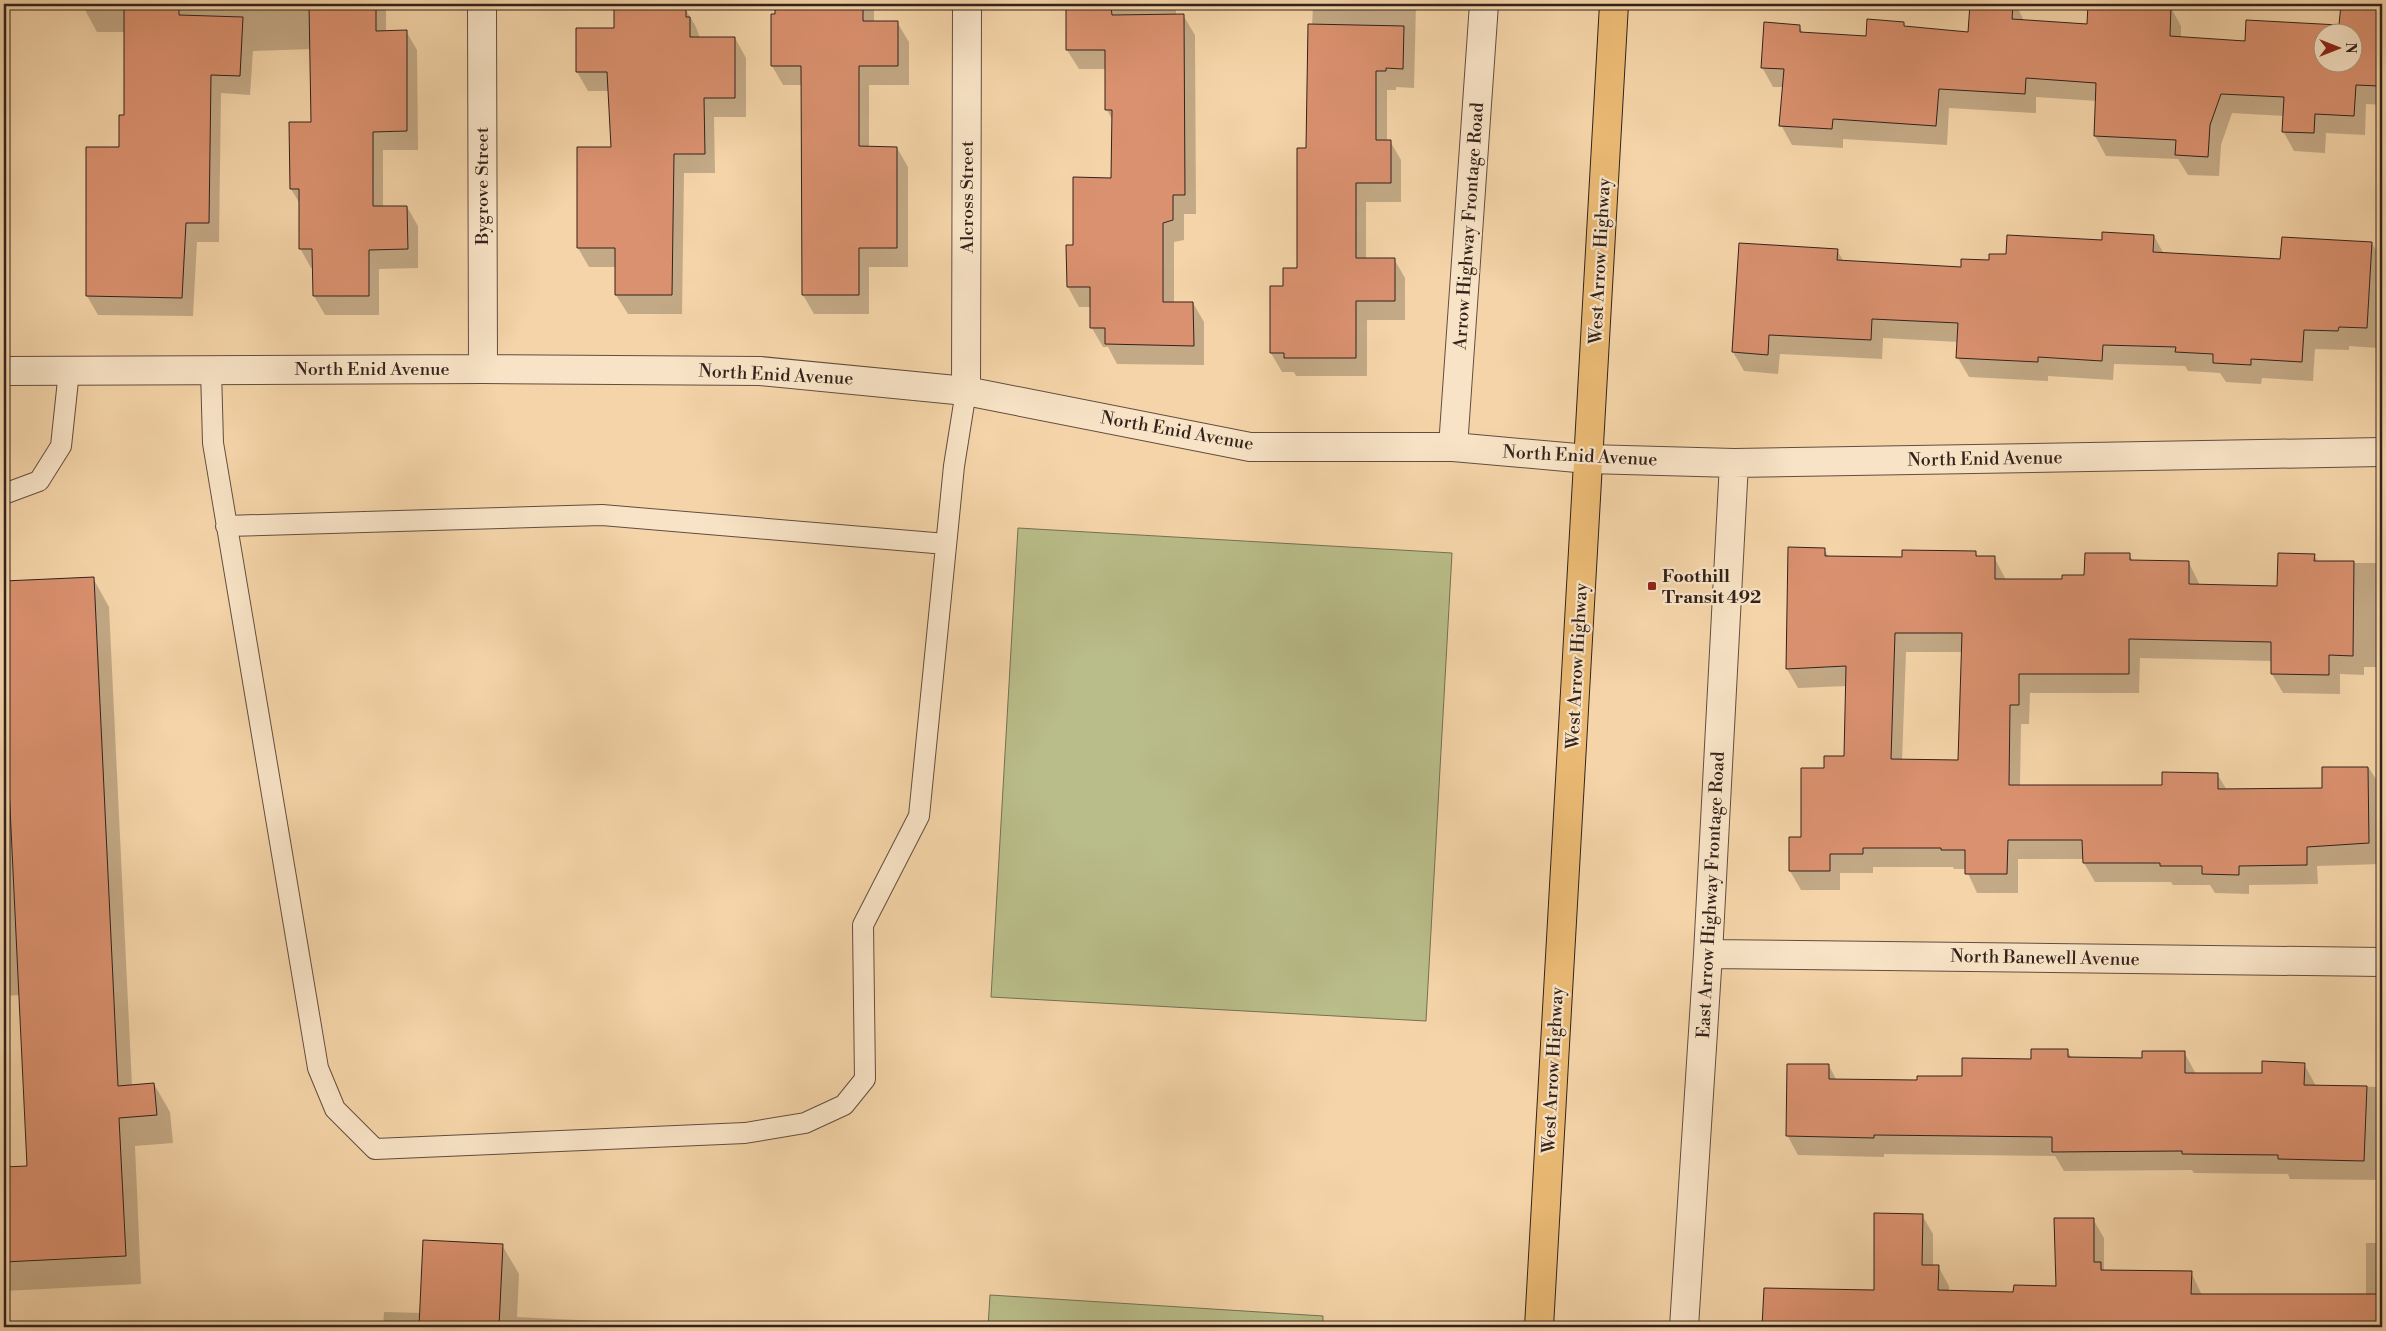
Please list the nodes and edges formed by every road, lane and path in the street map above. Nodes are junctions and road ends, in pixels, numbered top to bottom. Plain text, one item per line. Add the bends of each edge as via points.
1 (482, 4) edge
2 (968, 4) edge
3 (1484, 4) edge
4 (1614, 4) edge
5 (483, 369) junction
6 (211, 370) junction
7 (4, 371) edge
8 (68, 371) junction
9 (966, 391) junction
10 (1453, 447) junction
11 (2382, 452) edge
12 (1588, 459) junction
13 (1734, 463) junction
14 (4, 494) edge
15 (226, 526) junction
16 (946, 544) junction
17 (1708, 954) junction
18 (2382, 962) edge
19 (1539, 1327) edge
20 (1684, 1327) edge

1 - 5 street, Bygrove Street
2 - 9 street, Alcross Street
3 - 10 street, Arrow Highway Frontage Road
4 - 12 main road, West Arrow Highway
5 - 6 street, North Enid Avenue
5 - 9 street, North Enid Avenue via 760,371
6 - 8 street, North Enid Avenue
6 - 15 lane via 213,443
7 - 8 street, North Enid Avenue
8 - 14 lane via 61,446 39,481
9 - 10 street, North Enid Avenue via 1250,447
9 - 16 lane
10 - 12 street, North Enid Avenue
11 - 13 street, North Enid Avenue
12 - 13 street, North Enid Avenue
12 - 19 main road, West Arrow Highway
13 - 17 street, East Arrow Highway Frontage Road
15 - 16 lane via 602,515
15 - 16 lane via 318,1068 335,1109 375,1149 744,1133 805,1123 844,1105 865,1079 863,925 919,816
17 - 18 street, North Banewell Avenue
17 - 20 street, East Arrow Highway Frontage Road

